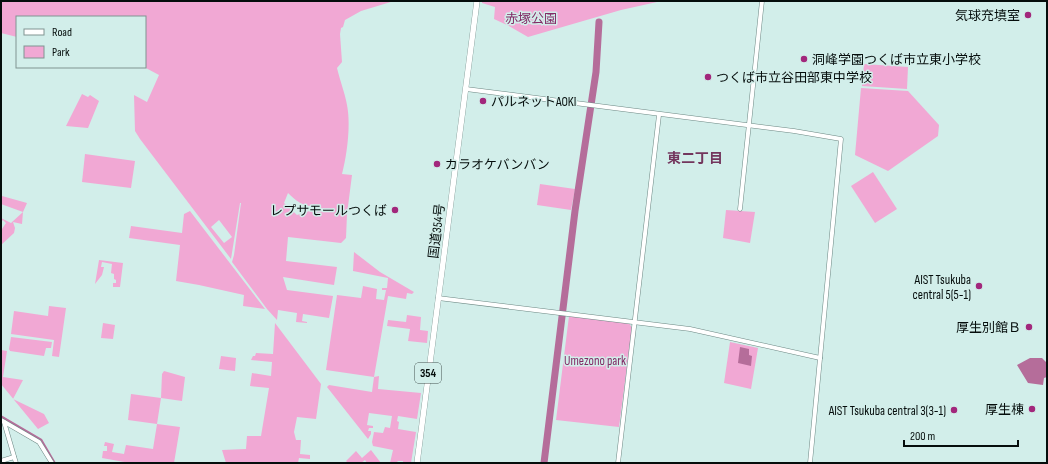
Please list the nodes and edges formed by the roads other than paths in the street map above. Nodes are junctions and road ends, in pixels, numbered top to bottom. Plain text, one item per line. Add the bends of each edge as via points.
1 (477, 1) edge
2 (762, 1) edge
3 (466, 89) junction
4 (659, 114) junction
5 (749, 126) junction
6 (740, 209) dead end
7 (438, 298) junction
8 (634, 322) junction
9 (820, 358) junction
10 (3, 421) edge
11 (14, 457) junction
12 (1, 461) edge
13 (16, 463) edge
14 (52, 463) edge
15 (417, 463) edge
16 (618, 463) edge
17 (810, 463) edge

1 - 3 highway, 国道354号 / 354
2 - 5 street
3 - 4 street
3 - 7 highway, 国道354号 / 354
4 - 5 street
4 - 8 street
5 - 6 street
5 - 9 street via 841,139
7 - 8 street
7 - 15 highway, 国道354号 / 354
8 - 9 street via 690,329
8 - 16 street
9 - 17 street
10 - 11 street
10 - 14 street via 39,442
11 - 12 street
11 - 13 street

